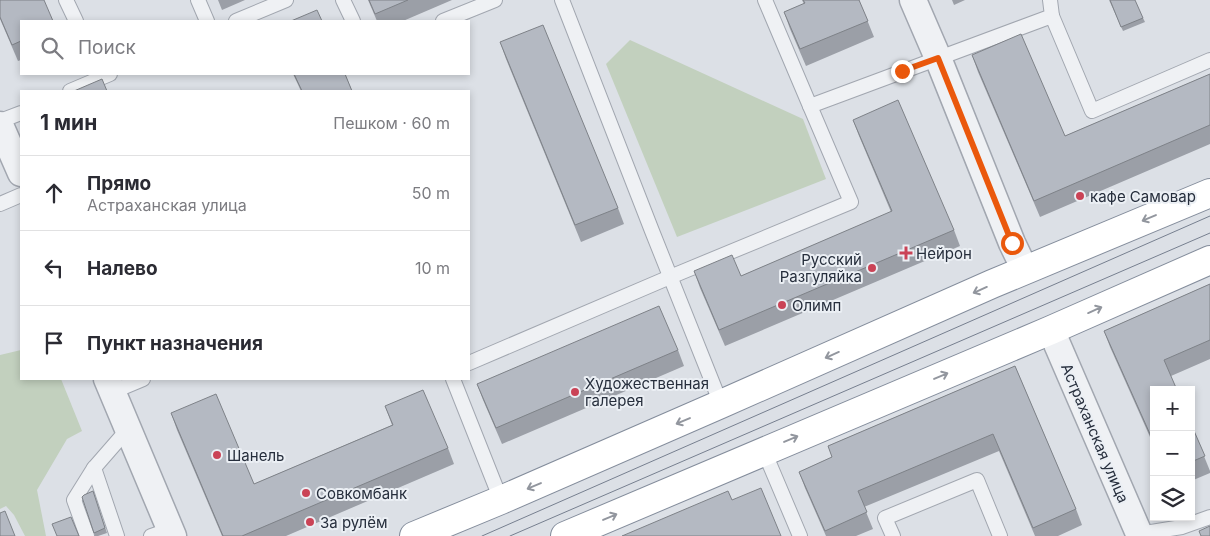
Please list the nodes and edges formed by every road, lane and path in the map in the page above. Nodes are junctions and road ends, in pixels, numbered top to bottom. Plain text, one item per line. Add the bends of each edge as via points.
1 (66, 0) edge
2 (198, 0) edge
3 (286, 0) edge
4 (344, 0) edge
5 (495, 0) edge
6 (562, 0) edge
7 (765, 0) edge
8 (913, 0) edge
9 (1050, 0) edge
10 (1052, 16) junction
11 (76, 20) edge
12 (207, 20) edge
13 (238, 20) edge
14 (353, 20) edge
15 (445, 20) edge
16 (938, 58) junction
17 (1210, 60) edge
18 (103, 75) edge
19 (72, 90) edge
20 (810, 106) junction
21 (20, 113) edge
22 (0, 123) edge
23 (20, 171) edge
24 (1210, 193) edge
25 (20, 195) edge
26 (0, 204) edge
27 (1210, 260) edge
28 (1025, 270) junction
29 (670, 276) junction
30 (1051, 330) junction
31 (470, 363) edge
32 (137, 380) edge
33 (453, 380) edge
34 (109, 385) edge
35 (721, 404) junction
36 (128, 429) junction
37 (764, 451) junction
38 (94, 468) junction
39 (501, 500) junction
40 (1210, 517) edge
41 (165, 534) edge
42 (1138, 535) edge
43 (87, 536) edge
44 (117, 536) edge
45 (414, 536) edge
46 (565, 536) edge
47 (800, 536) edge
48 (893, 536) edge
49 (1000, 536) edge

1 - 11 lane
2 - 12 lane
3 - 13 lane
4 - 14 lane
5 - 15 lane
6 - 29 lane
7 - 20 lane
8 - 16 street
9 - 10 lane
10 - 16 lane
10 - 17 lane via 1092,111
16 - 20 lane
16 - 28 street
18 - 19 lane
20 - 29 lane via 852,202
21 - 22 lane
22 - 23 street
24 -> 28 highway
25 - 26 lane
30 -> 27 highway
28 -> 35 highway
29 - 31 lane
29 - 35 lane
37 -> 30 highway
30 - 42 street, Астраханская улица
32 - 34 lane
33 - 39 lane
34 - 36 street
35 -> 39 highway
36 - 38 lane
36 - 41 street
46 -> 37 highway
37 - 47 lane
38 - 43 lane via 74,500
38 - 44 lane
39 - 45 highway
40 - 42 lane via 1182,527
48 - 49 lane via 885,518 976,480

